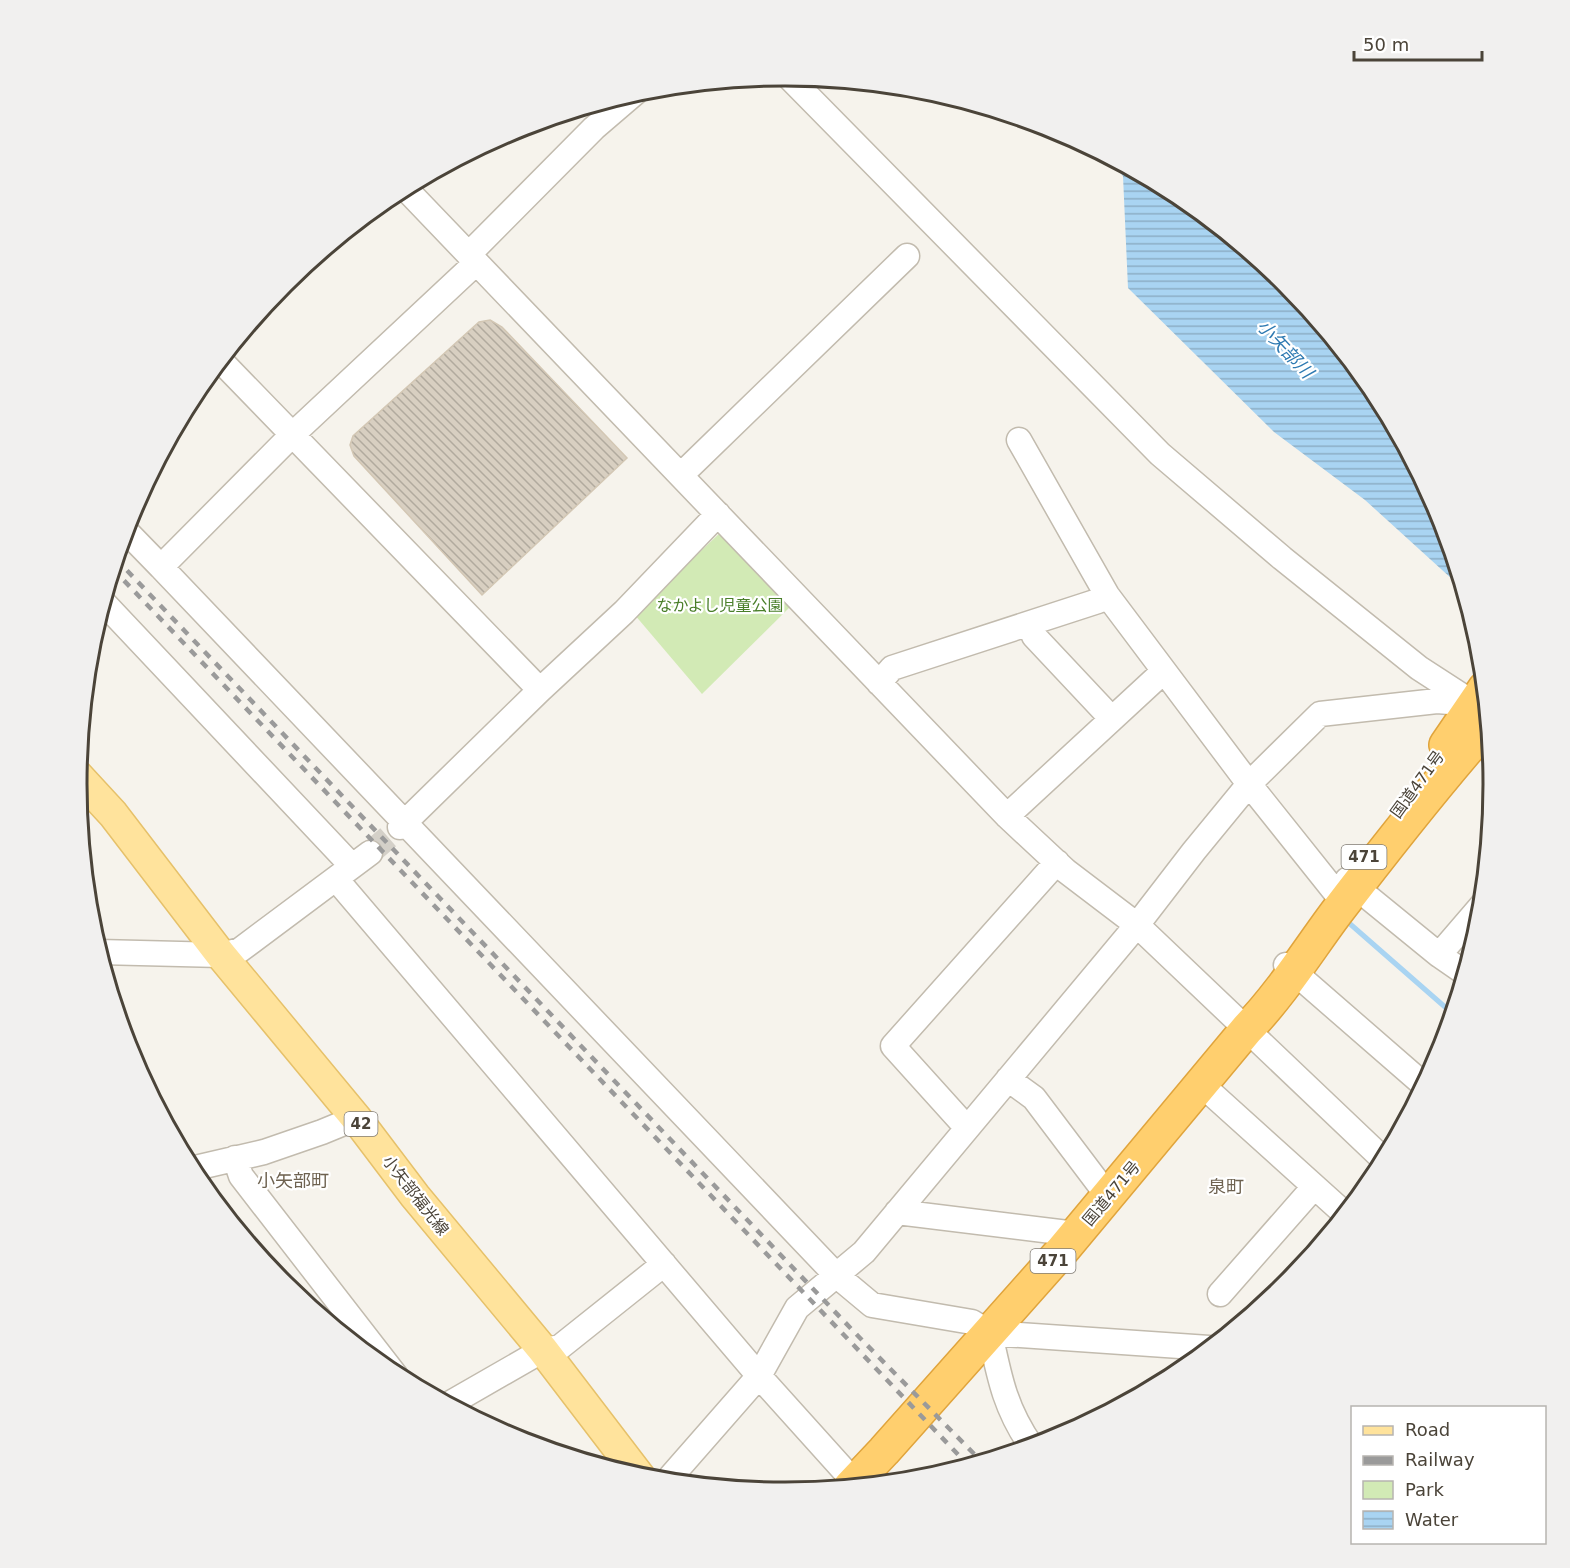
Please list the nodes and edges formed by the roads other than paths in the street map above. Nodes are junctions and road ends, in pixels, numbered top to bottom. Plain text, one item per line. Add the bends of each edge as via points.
1 (798, 86) edge
2 (620, 105) edge
3 (411, 194) edge
4 (907, 256) dead end
5 (473, 258) junction
6 (226, 366) edge
7 (292, 435) junction
8 (1019, 440) dead end
9 (681, 475) junction
10 (718, 514) junction
11 (132, 537) edge
12 (161, 567) junction
13 (1107, 595) junction
14 (109, 608) edge
15 (1030, 624) junction
16 (1164, 671) junction
17 (879, 683) junction
18 (540, 690) junction
19 (1479, 704) edge
20 (1479, 706) edge
21 (1479, 709) edge
22 (1112, 719) junction
23 (1249, 784) junction
24 (87, 787) edge
25 (1006, 816) junction
26 (403, 824) junction
27 (1057, 862) junction
28 (352, 866) junction
29 (1346, 891) junction
30 (1470, 919) edge
31 (1137, 925) junction
32 (107, 952) edge
33 (221, 955) junction
34 (1439, 955) junction
35 (1290, 968) junction
36 (1459, 969) edge
37 (1247, 1029) junction
38 (1418, 1078) edge
39 (1008, 1079) junction
40 (1202, 1084) junction
41 (356, 1118) junction
42 (967, 1128) junction
43 (1377, 1154) edge
44 (235, 1158) junction
45 (201, 1167) edge
46 (1314, 1187) junction
47 (1108, 1196) junction
48 (1339, 1209) edge
49 (897, 1212) junction
50 (1076, 1234) junction
51 (664, 1264) junction
52 (836, 1275) junction
53 (1220, 1294) dead end
54 (990, 1332) junction
55 (1197, 1347) edge
56 (375, 1349) edge
57 (543, 1350) junction
58 (759, 1376) junction
59 (456, 1400) edge
60 (1026, 1439) edge
61 (631, 1465) edge
62 (674, 1473) edge
63 (860, 1478) edge
64 (849, 1479) edge

1 - 19 street via 1160,454 1281,558 1419,668
2 - 5 street via 594,128
3 - 5 street
4 - 9 street
5 - 7 street
5 - 9 street
6 - 7 street
7 - 12 street
7 - 18 street
8 - 13 street
9 - 10 street
10 - 17 street
10 - 18 street via 624,612
11 - 12 street
12 - 26 street
13 - 15 street
13 - 16 street
14 - 28 street
15 - 17 street via 892,668
15 - 22 street via 1034,636
16 - 22 street
16 - 23 street
17 - 25 street
18 - 26 street
20 - 23 street via 1437,701 1320,714
21 - 29 highway, 国道471号 / 471
22 - 25 street
23 - 29 street
23 - 31 street
24 - 33 main road, 小矢部福光線 / 42 via 113,814
25 - 27 street
26 - 52 street
27 - 31 street
27 - 42 street via 893,1046
28 - 33 street via 240,950
28 - 51 street
29 - 34 street
29 - 35 highway, 国道471号 / 471
30 - 34 street
31 - 37 street
31 - 39 street
32 - 33 street
33 - 41 main road, 小矢部福光線 / 42
34 - 36 street
35 - 37 highway, 国道471号 / 471 via 1260,1000
35 - 38 street
37 - 40 highway, 国道471号 / 471
37 - 43 street
39 - 42 street
39 - 47 street via 1034,1098
40 - 46 street
40 - 47 highway, 国道471号 / 471
41 - 44 street via 264,1152
41 - 57 main road, 小矢部福光線 / 42 via 415,1197
42 - 49 street
44 - 45 street
44 - 56 street via 241,1176
46 - 48 street
46 - 53 street
47 - 50 highway, 国道471号 / 471
49 - 50 street
49 - 52 street via 864,1252
50 - 54 highway, 国道471号 / 471
51 - 57 street via 560,1347
51 - 58 street
52 - 54 street via 872,1305 972,1322
52 - 58 street via 797,1308
54 - 55 street
54 - 60 street via 1003,1394
54 - 63 highway, 国道471号 / 471
57 - 59 street
57 - 61 main road, 小矢部福光線 / 42
58 - 62 street
58 - 64 street

